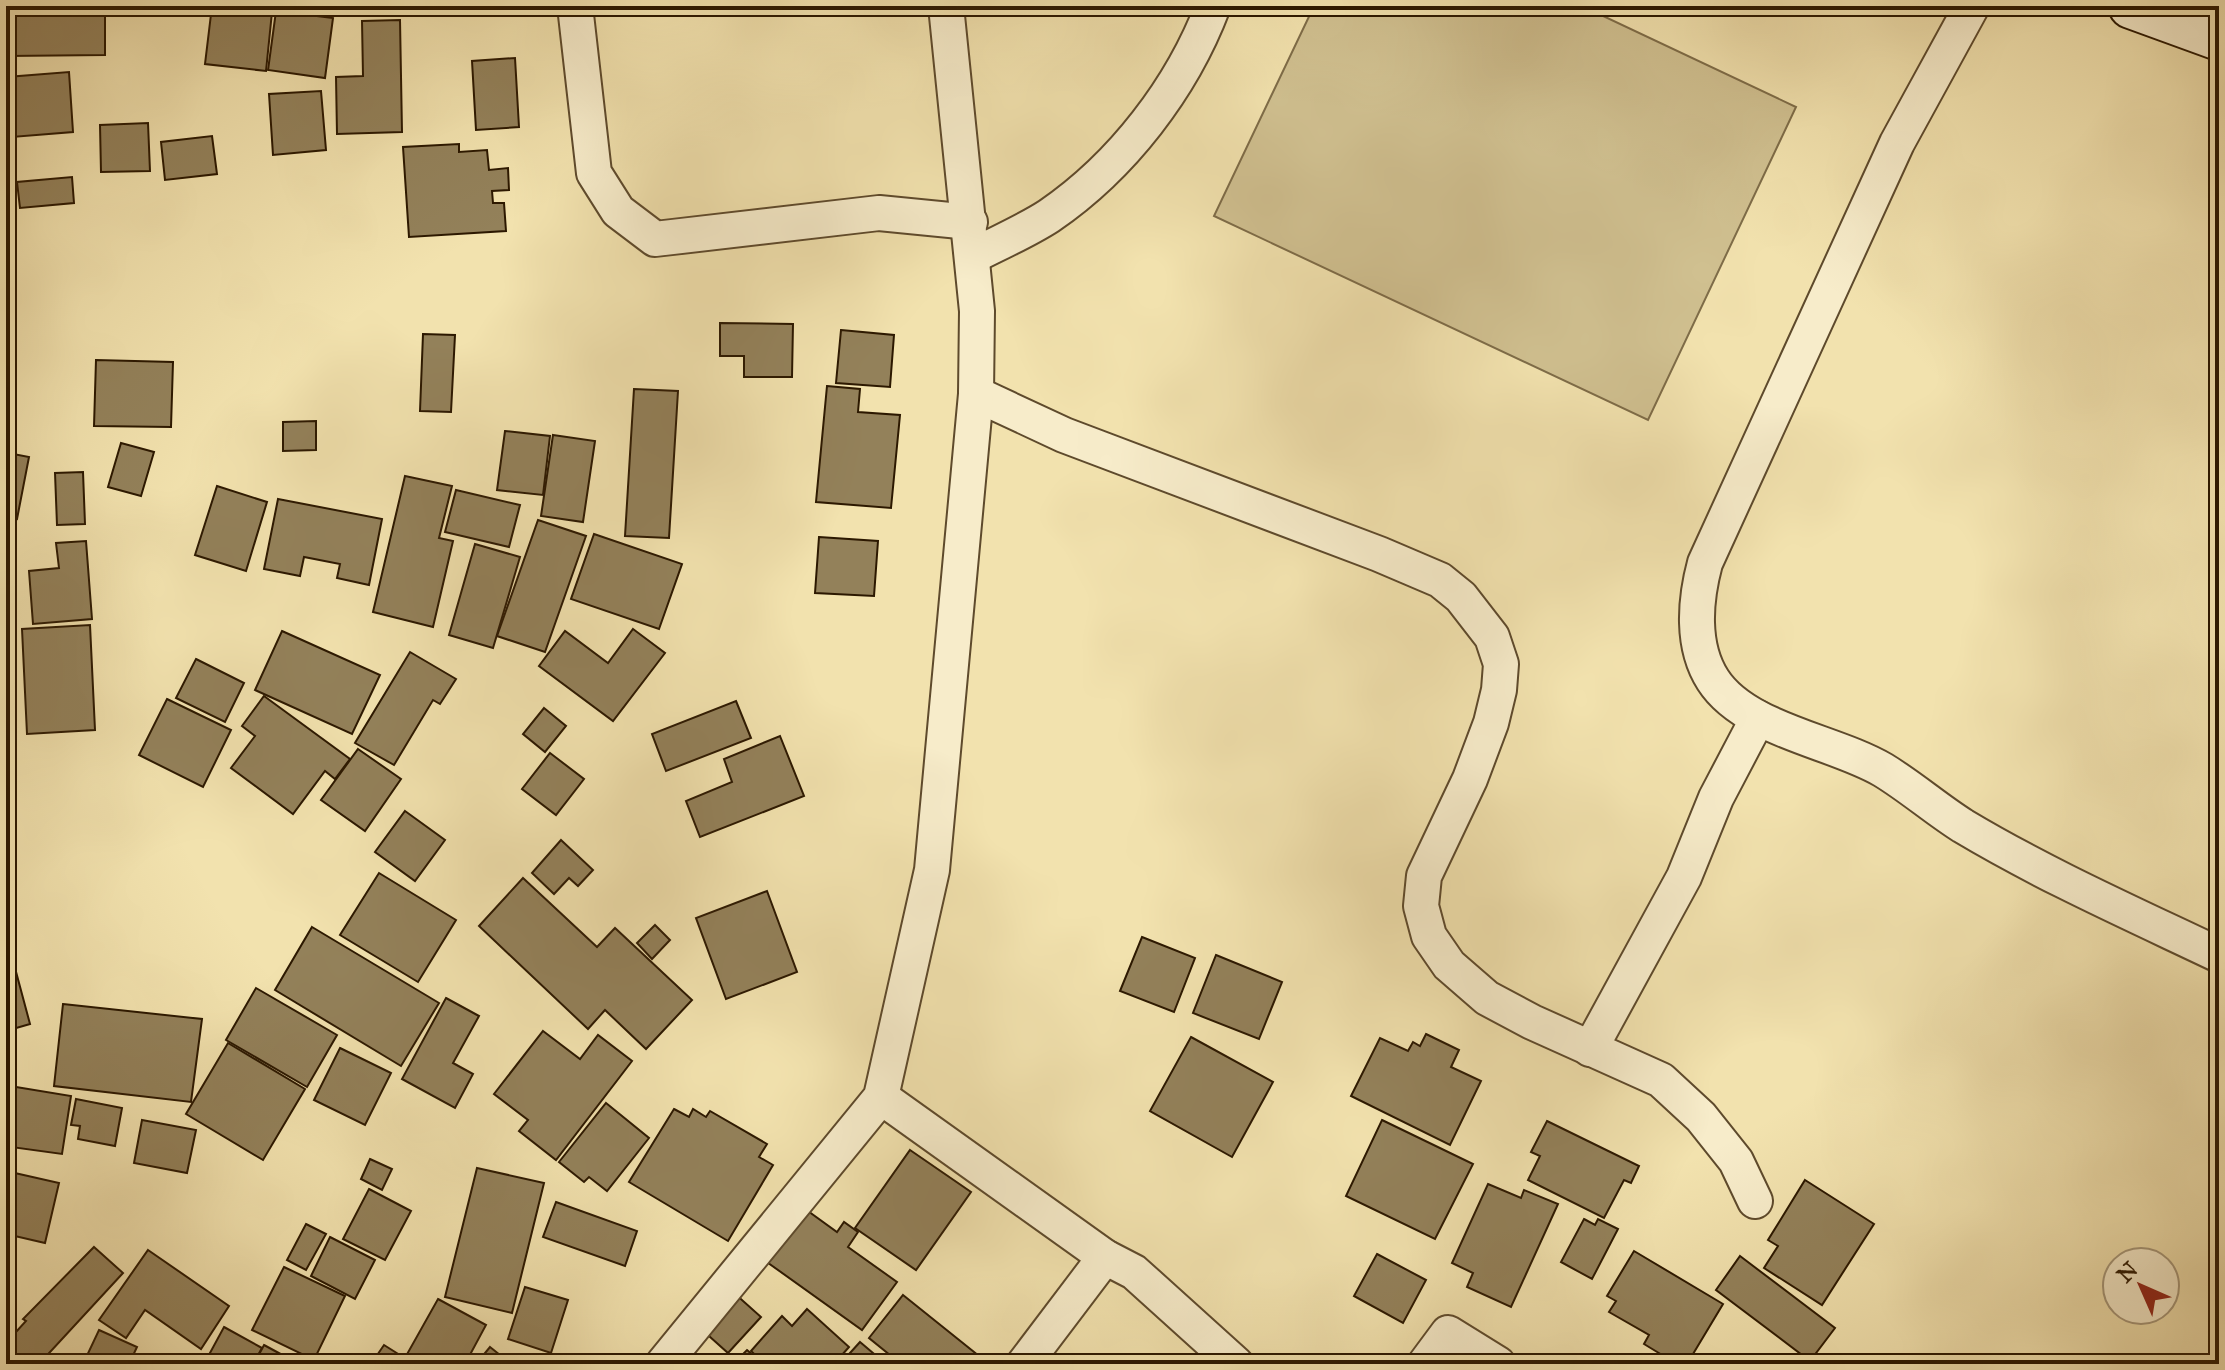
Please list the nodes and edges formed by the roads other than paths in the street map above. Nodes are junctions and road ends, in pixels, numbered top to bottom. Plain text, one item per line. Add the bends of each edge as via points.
1 (575, 6) edge
2 (946, 6) edge
3 (1213, 6) edge
4 (1972, 6) edge
5 (2131, 6) edge
6 (2219, 38) edge
7 (970, 222) junction
8 (973, 256) junction
9 (976, 394) junction
10 (1758, 718) junction
11 (2219, 955) edge
12 (1590, 1049) junction
13 (881, 1097) junction
14 (1755, 1201) dead end
15 (1105, 1257) junction
16 (663, 1364) edge
17 (1024, 1364) edge
18 (1236, 1364) edge
19 (1425, 1364) edge
20 (1498, 1364) edge

1 - 7 street via 594,173 618,211 655,239 879,213
2 - 7 street
3 - 8 street via 1200,41 1164,101 1116,159 1049,216
4 - 10 street via 1897,143 1705,563 1697,591 1700,653 1713,681
5 - 6 street
7 - 8 street
8 - 9 street
9 - 12 street via 1064,435 1379,554 1440,580 1461,597 1492,637 1501,664 1499,690 1470,779 1424,876 1421,906 1429,936 1449,965 1487,998
9 - 13 street via 932,870
10 - 11 street via 1883,770 1962,825
10 - 12 street via 1716,798 1684,877
12 - 14 street via 1661,1080 1701,1117 1736,1161
13 - 15 street
13 - 16 street
15 - 17 street
15 - 18 street via 1134,1272
19 - 20 street via 1448,1333

